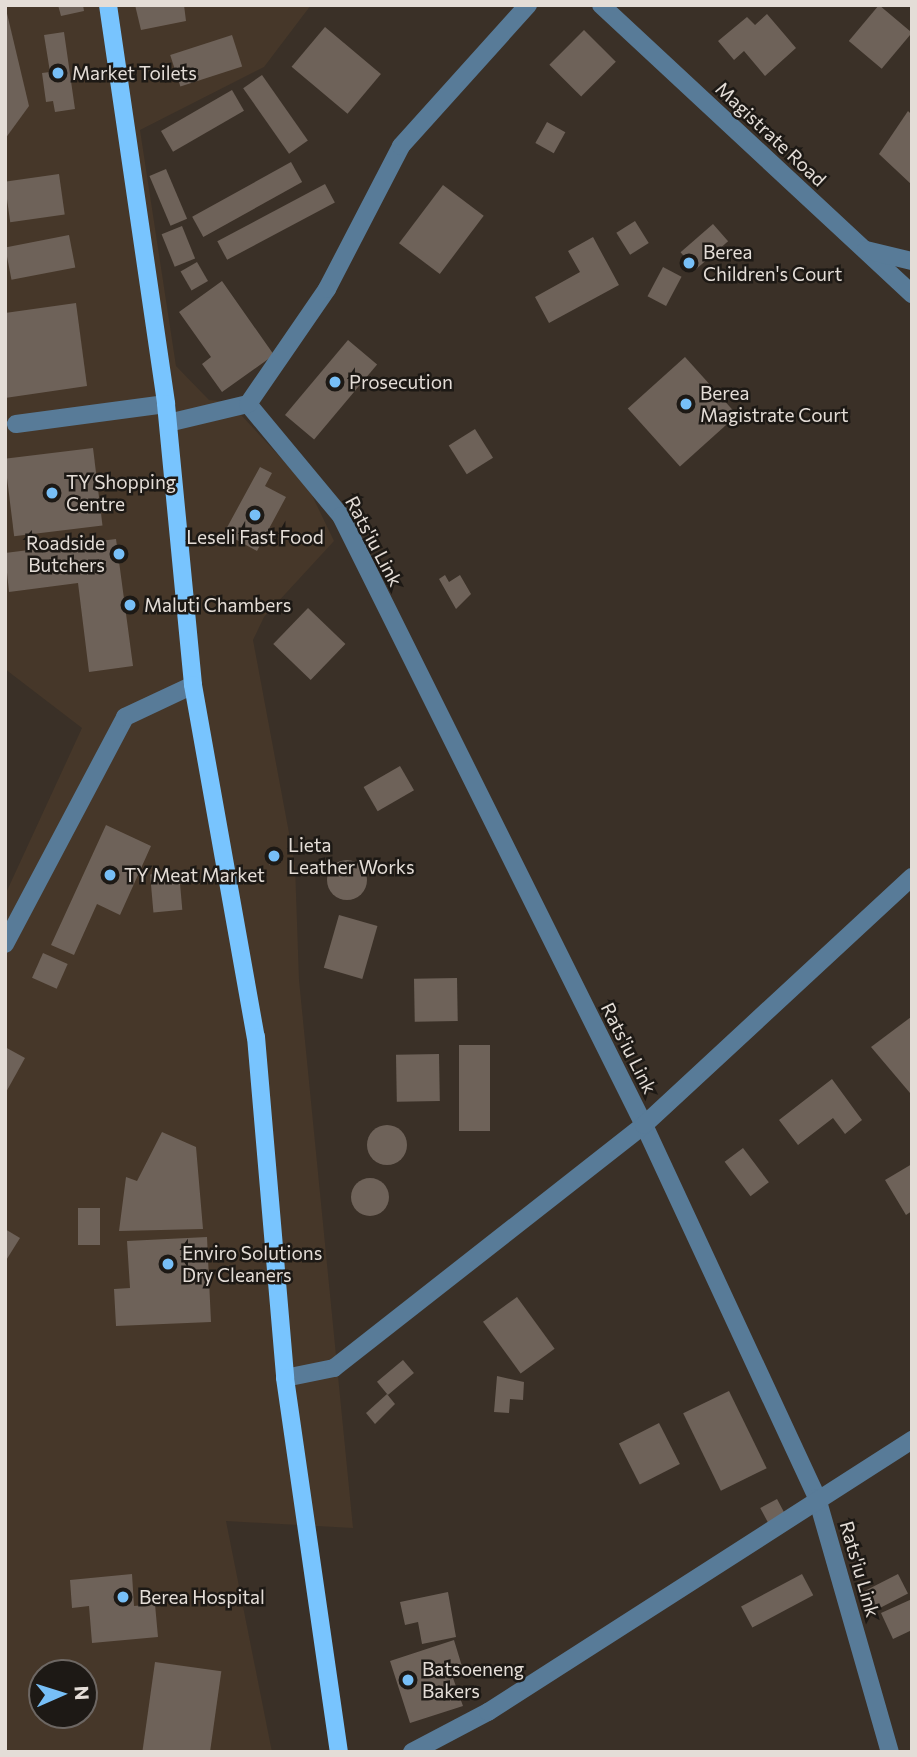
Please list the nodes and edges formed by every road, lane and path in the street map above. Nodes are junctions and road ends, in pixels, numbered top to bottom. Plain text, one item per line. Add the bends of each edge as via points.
1 (108, 5) edge
2 (528, 5) edge
3 (601, 5) edge
4 (866, 250) junction
5 (912, 261) edge
6 (912, 294) edge
7 (166, 404) junction
8 (248, 404) junction
9 (168, 423) junction
10 (16, 424) dead end
11 (193, 685) junction
12 (912, 877) edge
13 (5, 944) edge
14 (644, 1125) junction
15 (285, 1378) junction
16 (912, 1440) edge
17 (817, 1498) junction
18 (339, 1752) edge
19 (412, 1752) edge
20 (890, 1752) edge

1 - 7 main road
2 - 8 street via 401,146 327,289
3 - 4 street, Magistrate Road
4 - 5 street
4 - 6 street, Magistrate Road
7 - 9 main road
7 - 10 street
8 - 9 street
8 - 14 street, Rats'iu Link via 341,516
9 - 11 main road
11 - 13 street via 125,717
11 - 15 main road via 256,1037
12 - 14 street
14 - 15 street via 334,1368
14 - 17 street, Rats'iu Link
15 - 18 main road
16 - 17 street
17 - 19 street via 488,1712
17 - 20 street, Rats'iu Link

